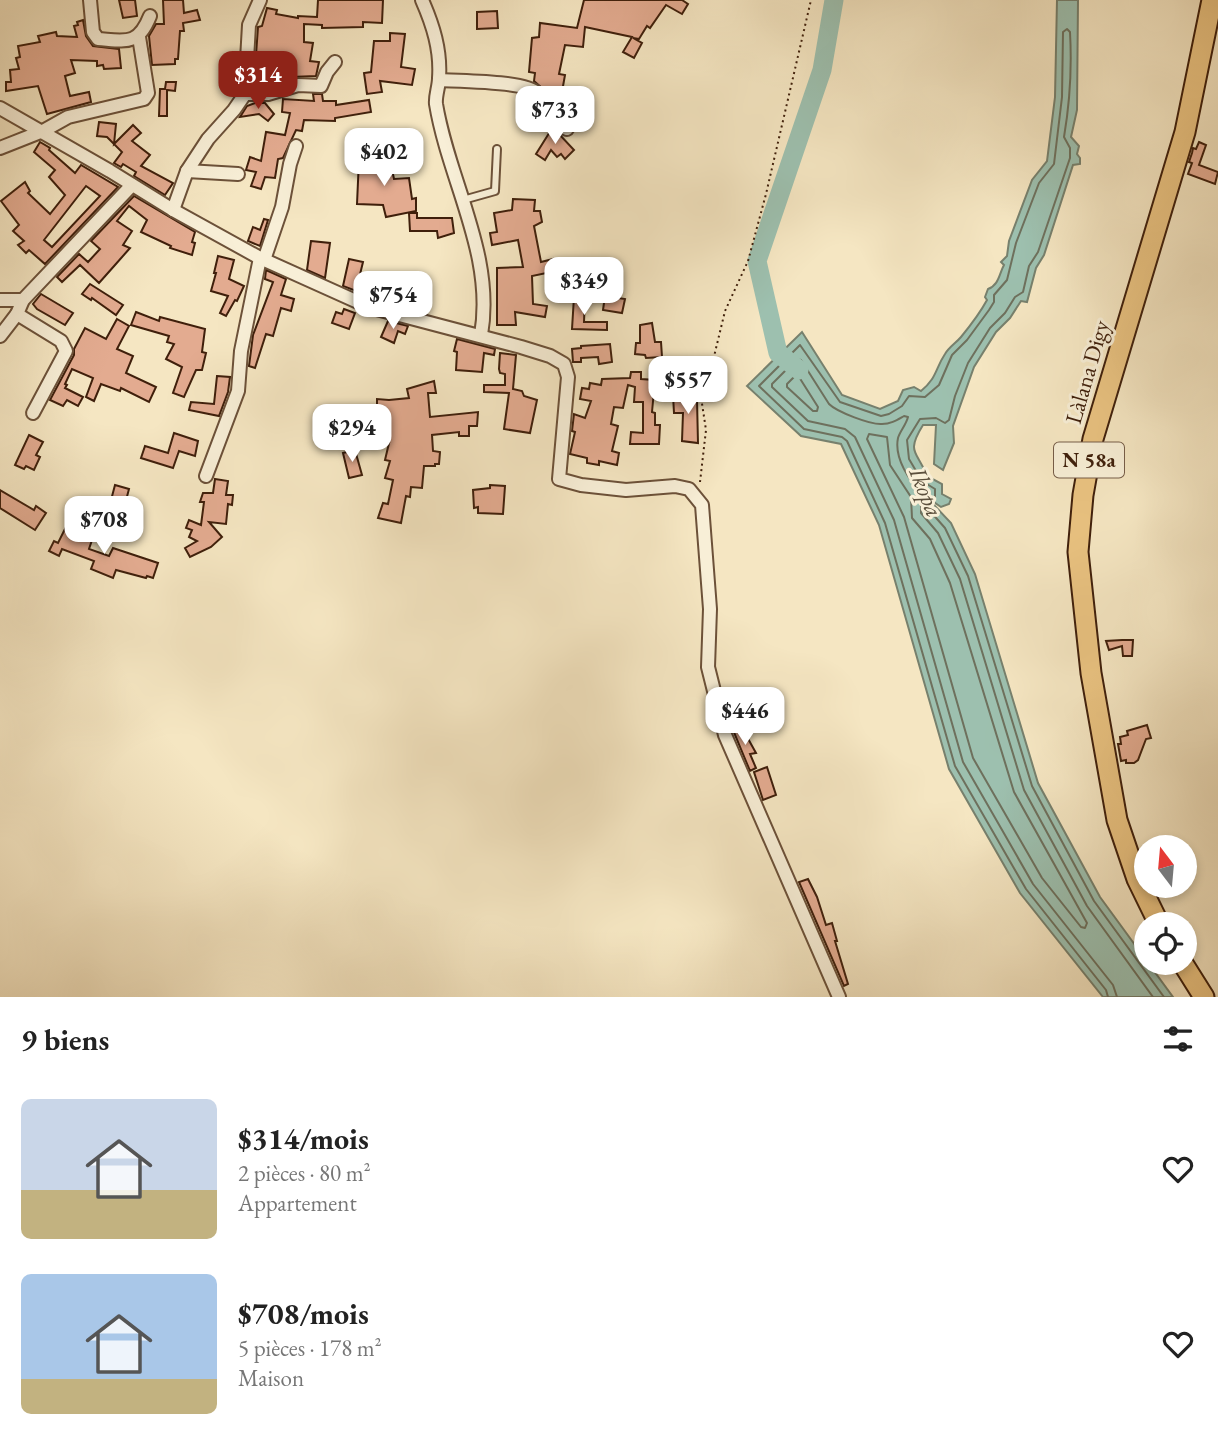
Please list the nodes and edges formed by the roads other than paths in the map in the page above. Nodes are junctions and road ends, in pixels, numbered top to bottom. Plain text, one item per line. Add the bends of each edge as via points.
1 (90, 0) edge
2 (260, 0) edge
3 (422, 0) edge
4 (1212, 0) edge
5 (150, 16) dead end
6 (139, 37) junction
7 (335, 62) dead end
8 (439, 80) junction
9 (245, 94) junction
10 (0, 108) edge
11 (567, 129) dead end
12 (43, 131) junction
13 (296, 146) dead end
14 (0, 148) edge
15 (497, 149) dead end
16 (187, 171) junction
17 (238, 174) dead end
18 (132, 185) junction
19 (461, 200) junction
20 (173, 211) junction
21 (262, 259) junction
22 (0, 300) edge
23 (23, 300) junction
24 (18, 314) junction
25 (481, 335) junction
26 (0, 336) edge
27 (33, 413) dead end
28 (206, 476) dead end
29 (1153, 912) edge
30 (1190, 975) edge
31 (839, 997) edge
32 (1204, 997) edge

1 - 6 street via 94,37 125,41
2 - 9 street via 249,25
3 - 8 street via 440,58
4 - 29 main road, Làlana Digy / N 58a via 1185,132 1093,439 1078,552 1091,673 1111,793 1137,879
5 - 6 street
6 - 12 street via 148,93 144,99 68,117
7 - 9 street via 321,86
8 - 11 street via 531,89 549,119
8 - 19 street via 435,100
9 - 16 street
10 - 12 street
12 - 14 street
12 - 18 street
13 - 21 street via 282,207
15 - 19 lane via 495,191
16 - 17 street
16 - 20 street
18 - 20 street
18 - 23 street
19 - 25 street via 482,266
20 - 21 street
21 - 25 street via 369,307
21 - 28 street via 238,391
22 - 23 street
23 - 24 street
24 - 26 street
24 - 27 street via 61,341 66,351
25 - 31 street via 564,364 568,377 559,479 626,490 675,486 689,489 702,505 710,609 708,667 715,702 725,735
30 - 32 main road

